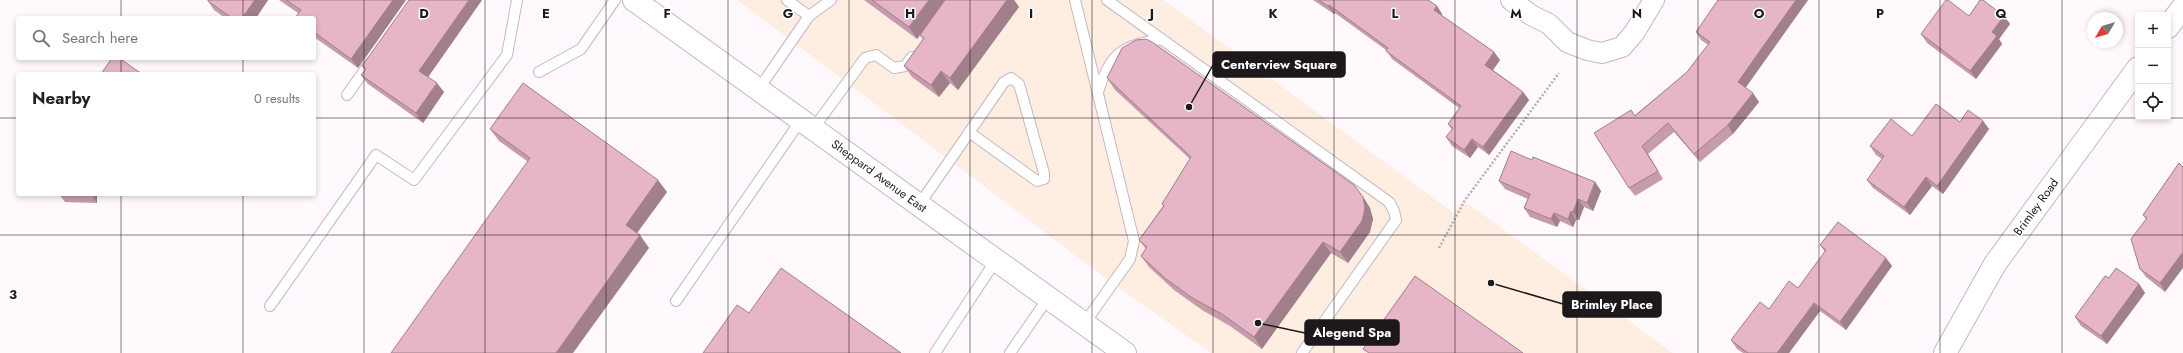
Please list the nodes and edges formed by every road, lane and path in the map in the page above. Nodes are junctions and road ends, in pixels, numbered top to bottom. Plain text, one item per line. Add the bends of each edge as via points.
1 (517, 0) edge
2 (615, 0) edge
3 (634, 0) edge
4 (787, 0) edge
5 (831, 0) edge
6 (1075, 0) edge
7 (1107, 0) edge
8 (1511, 0) edge
9 (1654, 0) edge
10 (2183, 7) edge
11 (809, 16) junction
12 (2171, 23) edge
13 (1161, 39) junction
14 (919, 48) edge
15 (374, 57) edge
16 (539, 72) dead end
17 (2135, 72) edge
18 (1560, 73) dead end
19 (758, 90) junction
20 (1097, 92) junction
21 (347, 95) dead end
22 (807, 125) junction
23 (969, 132) junction
24 (919, 205) junction
25 (1439, 248) dead end
26 (996, 260) junction
27 (1048, 298) junction
28 (676, 301) dead end
29 (270, 306) dead end
30 (1084, 324) junction
31 (935, 353) edge
32 (1010, 353) edge
33 (1125, 353) edge
34 (1302, 353) edge
35 (1945, 353) edge

1 - 29 lane via 507,55 414,180 376,155
2 - 16 lane via 581,50
3 - 19 main road, Sheppard Avenue East
4 - 11 lane
5 - 11 lane
6 - 20 lane
7 - 13 lane
8 - 9 street via 1549,24 1567,42 1587,50 1602,52 1622,47 1634,34
10 - 12 main road
11 - 19 lane
13 - 20 lane via 1140,42 1124,49 1110,62
13 - 34 lane via 1388,202 1394,211 1396,220
14 - 22 lane via 905,66 894,68 876,55 865,58
15 - 21 lane
17 - 35 main road, Brimley Road via 1995,264
18 - 25 path via 1465,200
19 - 22 main road, Sheppard Avenue East
20 - 30 lane via 1134,241 1130,259
22 - 24 main road, Sheppard Avenue East
22 - 28 lane
23 - 23 lane via 1004,82 1011,78 1019,84 1044,179 1037,181
23 - 24 lane
24 - 26 main road, Sheppard Avenue East
26 - 27 main road, Sheppard Avenue East
26 - 31 lane
27 - 30 main road, Sheppard Avenue East
27 - 32 lane
30 - 33 main road, Sheppard Avenue East

